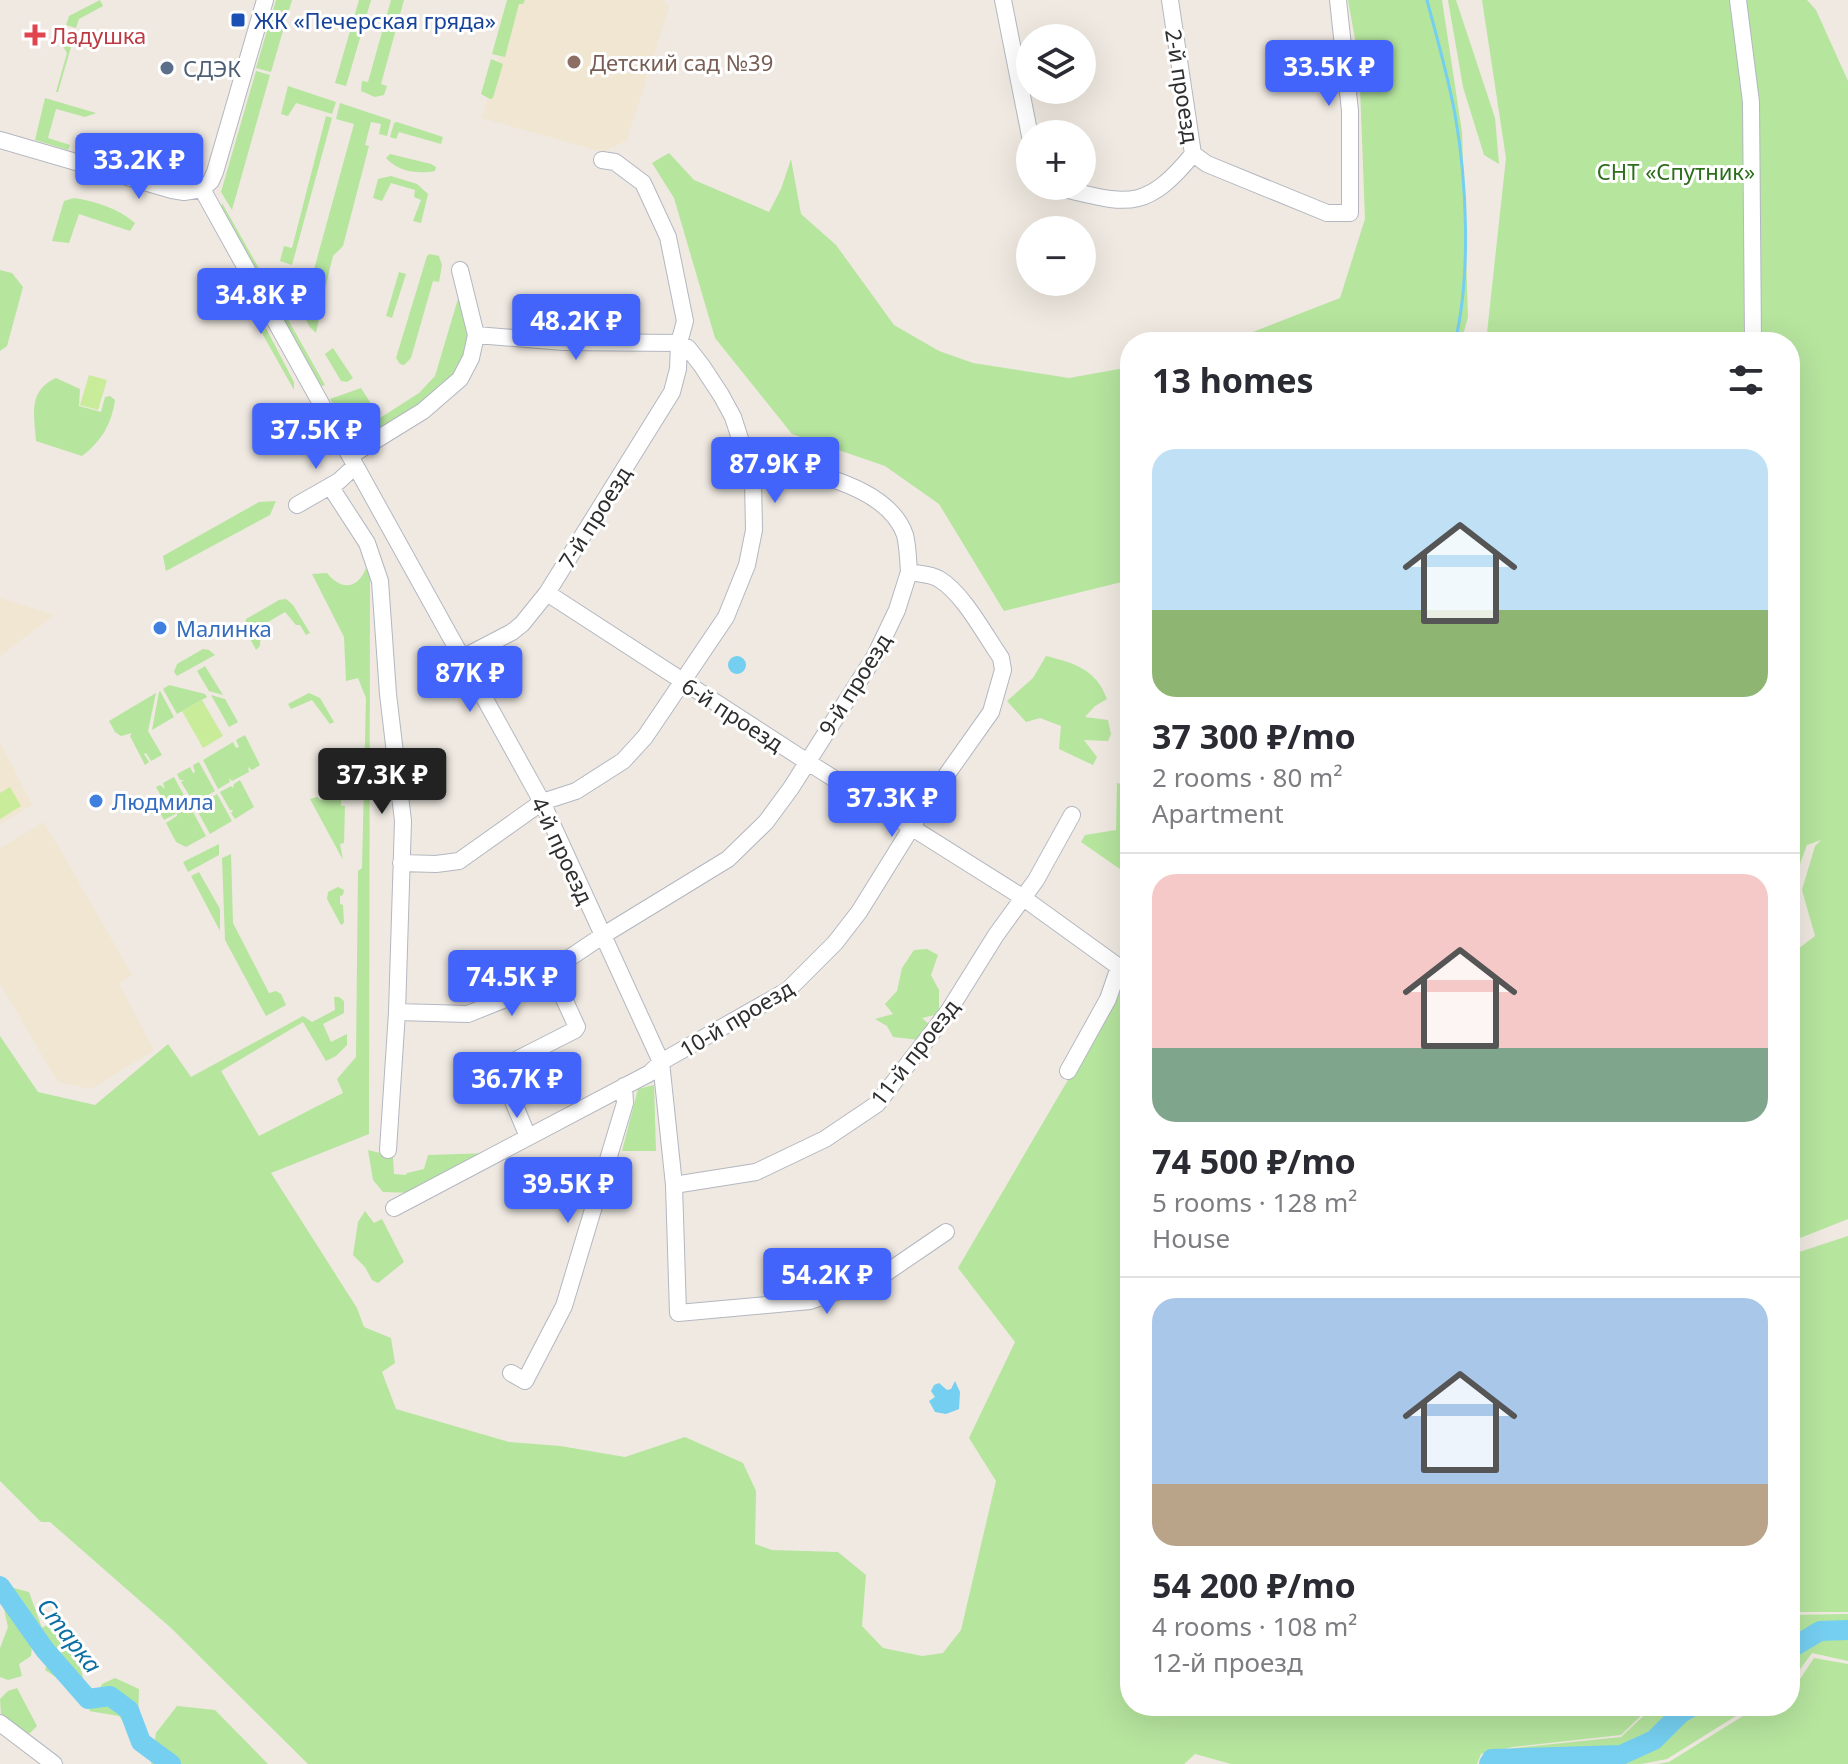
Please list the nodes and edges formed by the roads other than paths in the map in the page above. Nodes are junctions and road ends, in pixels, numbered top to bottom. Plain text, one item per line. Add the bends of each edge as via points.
1 (265, 0) edge
2 (1003, 0) edge
3 (1170, 0) edge
4 (1338, 0) edge
5 (1738, 0) edge
6 (1027, 120) edge
7 (0, 140) edge
8 (1193, 154) junction
9 (602, 160) dead end
10 (202, 189) junction
11 (1096, 196) edge
12 (460, 270) dead end
13 (1753, 332) edge
14 (476, 335) junction
15 (679, 343) junction
16 (353, 461) junction
17 (749, 463) junction
18 (330, 486) junction
19 (297, 505) dead end
20 (909, 572) junction
21 (547, 593) junction
22 (462, 658) junction
23 (684, 681) junction
24 (806, 761) junction
25 (542, 802) junction
26 (1072, 815) dead end
27 (912, 828) junction
28 (401, 863) junction
29 (1022, 897) junction
30 (602, 936) junction
31 (553, 975) dead end
32 (397, 1012) junction
33 (661, 1062) junction
34 (1068, 1071) dead end
35 (624, 1086) junction
36 (528, 1137) junction
37 (388, 1150) dead end
38 (674, 1185) junction
39 (394, 1208) dead end
40 (946, 1232) dead end
41 (511, 1373) dead end
42 (0, 1723) edge
43 (54, 1764) edge

1 - 10 street via 215,172
2 - 6 street
3 - 8 street, 2-й проезд
4 - 8 street via 1350,111 1350,213 1327,213
5 - 13 street via 1753,145
7 - 10 street via 172,190
8 - 11 street, 2-й проезд via 1160,190 1122,201
9 - 15 street via 615,162 643,183 660,216 685,321
10 - 16 street, 4-й проезд
12 - 14 street
14 - 15 street
14 - 16 street via 460,379
15 - 17 street via 721,395
15 - 21 street, 7-й проезд via 672,392
16 - 18 street
16 - 22 street, 4-й проезд
17 - 20 street via 831,478 874,500 905,535
17 - 23 street via 755,499 747,565 726,617
18 - 19 street
18 - 28 street via 367,543 380,581 403,821
20 - 24 street, 9-й проезд via 875,656
20 - 27 street, 10-й проезд via 936,577 958,596 1001,658 1003,670 996,701
21 - 22 street, 7-й проезд via 512,632
21 - 23 street, 6-й проезд
22 - 25 street, 4-й проезд
23 - 24 street, 6-й проезд
23 - 25 street via 623,761 576,791
24 - 27 street, 6-й проезд
24 - 30 street, 9-й проезд via 766,822 728,859
25 - 28 street via 459,861
25 - 30 street, 4-й проезд
26 - 29 street, 11-й проезд
27 - 29 street, 6-й проезд
27 - 33 street, 10-й проезд via 859,912 788,990
28 - 32 street
29 - 34 street, 6-й проезд via 1119,967 1116,984
29 - 38 street, 11-й проезд via 948,1012 877,1104 825,1139 756,1172
30 - 32 street, 9-й проезд via 513,996 468,1014
30 - 33 street, 4-й проезд
31 - 36 street via 577,1027 501,1072
32 - 37 street
33 - 35 street, 10-й проезд
33 - 38 street, 4-й проезд
35 - 36 street, 10-й проезд
35 - 41 street via 625,1103 564,1306 525,1381
36 - 39 street, 10-й проезд
38 - 40 street, 4-й проезд via 678,1313 810,1301 880,1277
42 - 43 street

